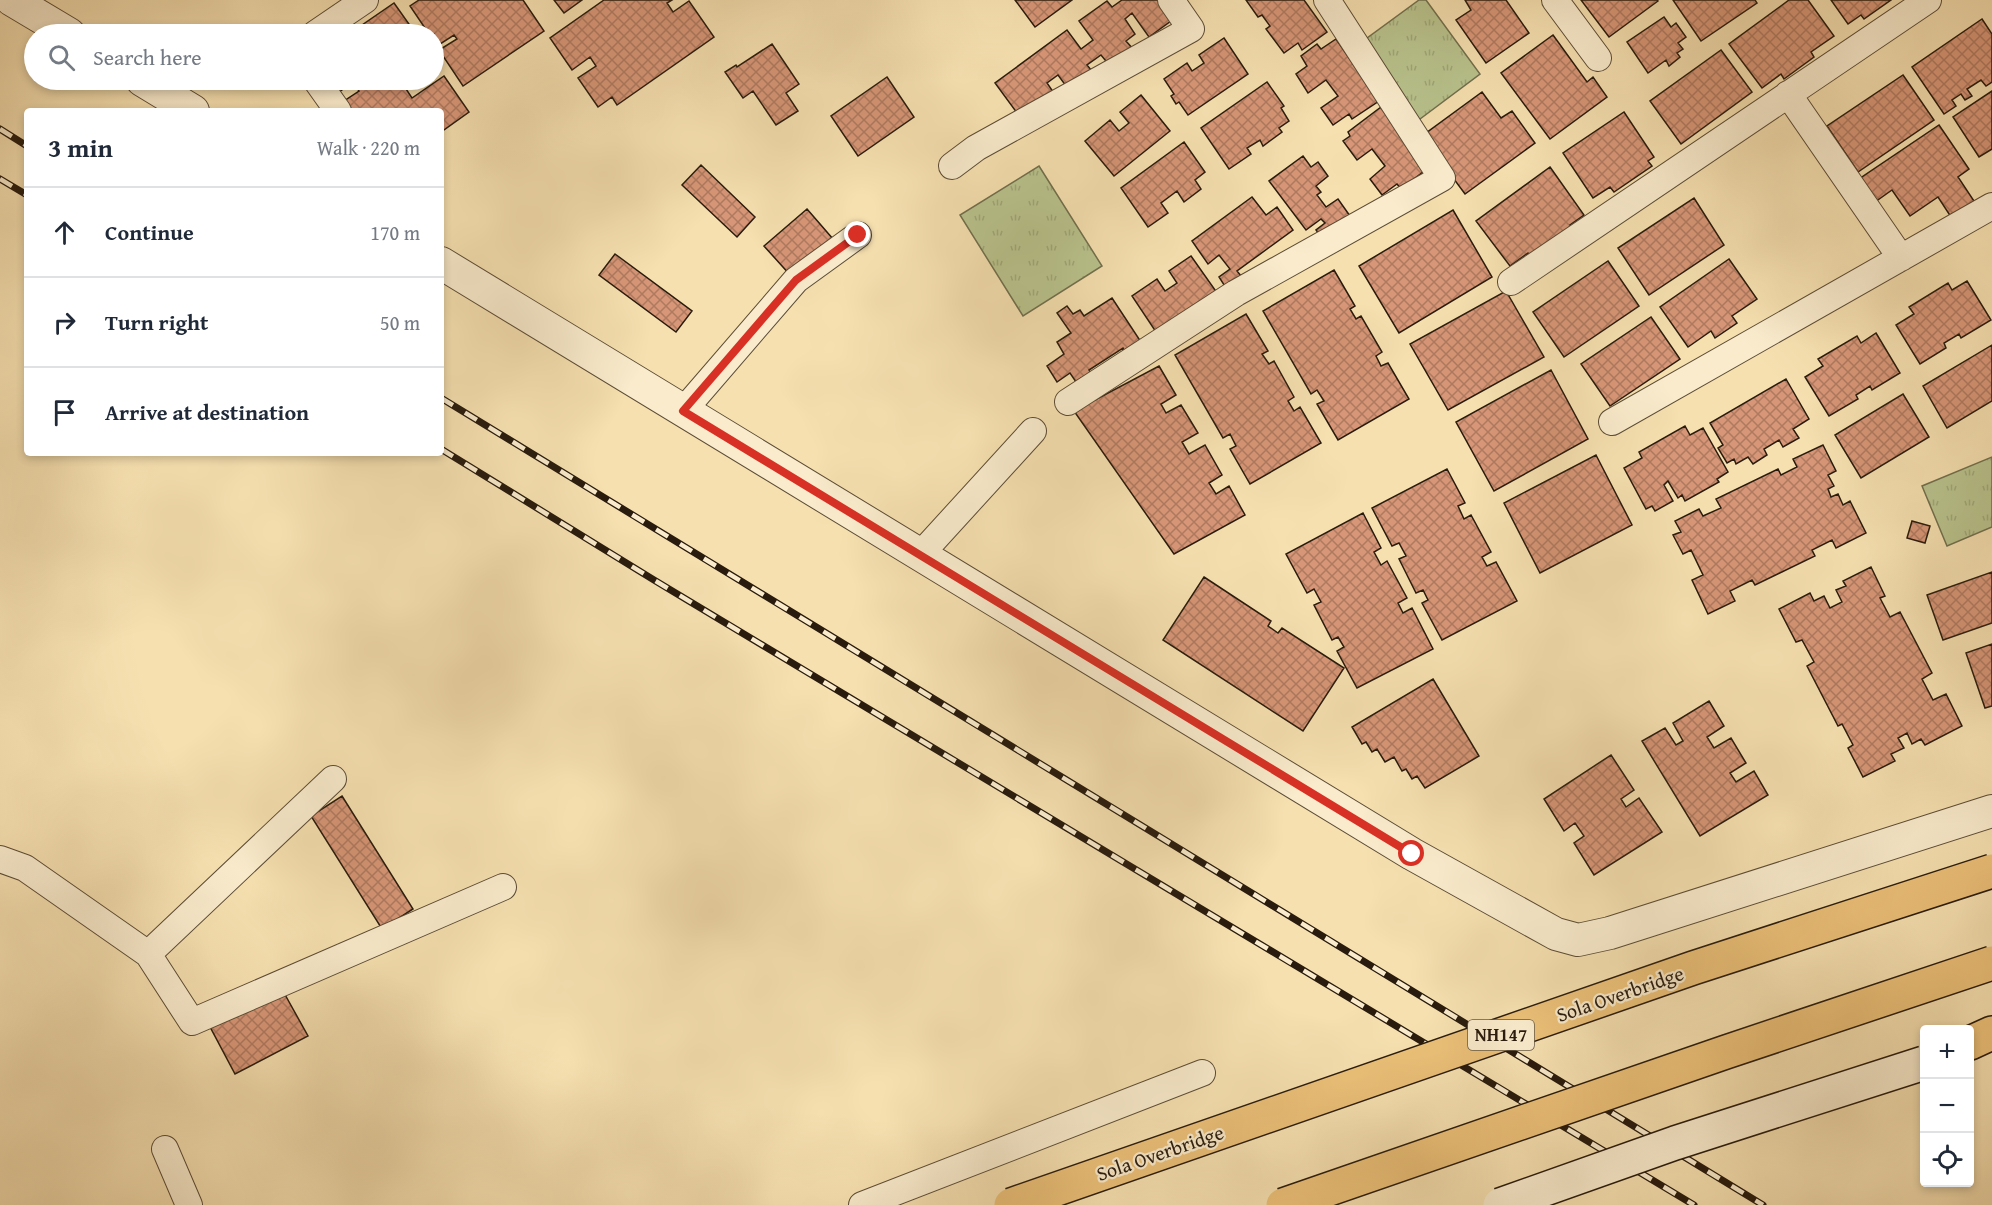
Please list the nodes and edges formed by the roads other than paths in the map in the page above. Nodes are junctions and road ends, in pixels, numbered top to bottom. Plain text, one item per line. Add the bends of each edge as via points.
1 (12, 0) edge
2 (364, 0) edge
3 (1171, 0) edge
4 (1327, 0) edge
5 (1556, 0) edge
6 (1928, 0) edge
7 (52, 24) edge
8 (329, 24) edge
9 (1598, 58) dead end
10 (159, 90) edge
11 (322, 90) edge
12 (1788, 94) junction
13 (189, 108) edge
14 (336, 108) edge
15 (952, 165) dead end
16 (1992, 206) edge
17 (858, 235) dead end
18 (1901, 258) junction
19 (444, 265) edge
20 (1510, 282) dead end
21 (1068, 402) dead end
22 (683, 411) junction
23 (1612, 422) dead end
24 (1034, 431) dead end
25 (920, 556) junction
26 (333, 779) dead end
27 (1992, 811) edge
28 (0, 859) edge
29 (1992, 871) edge
30 (503, 886) dead end
31 (148, 954) junction
32 (1992, 963) edge
33 (1992, 1033) edge
34 (1974, 1041) edge
35 (1920, 1065) edge
36 (1202, 1073) dead end
37 (165, 1149) dead end
38 (189, 1205) edge
39 (862, 1205) edge
40 (1011, 1205) edge
41 (1283, 1205) edge
42 (1500, 1205) edge

1 - 7 street
2 - 8 street
3 - 15 street via 1191,28
4 - 21 street via 1442,178 1236,293
5 - 9 street
6 - 12 street
10 - 13 street
11 - 14 street
12 - 18 street
12 - 20 street
16 - 18 street
17 - 22 street via 796,280
18 - 23 street
19 - 22 street
22 - 25 street
24 - 25 street
25 - 27 street via 1412,854 1556,934 1578,940
26 - 31 street
28 - 31 street via 24,868
29 - 40 highway, Sola Overbridge / NH147, bridge via 1693,968
30 - 31 street via 192,1022
32 - 41 highway, bridge
33 - 34 highway
35 - 42 main road, bridge via 1675,1143
36 - 39 street
37 - 38 street

